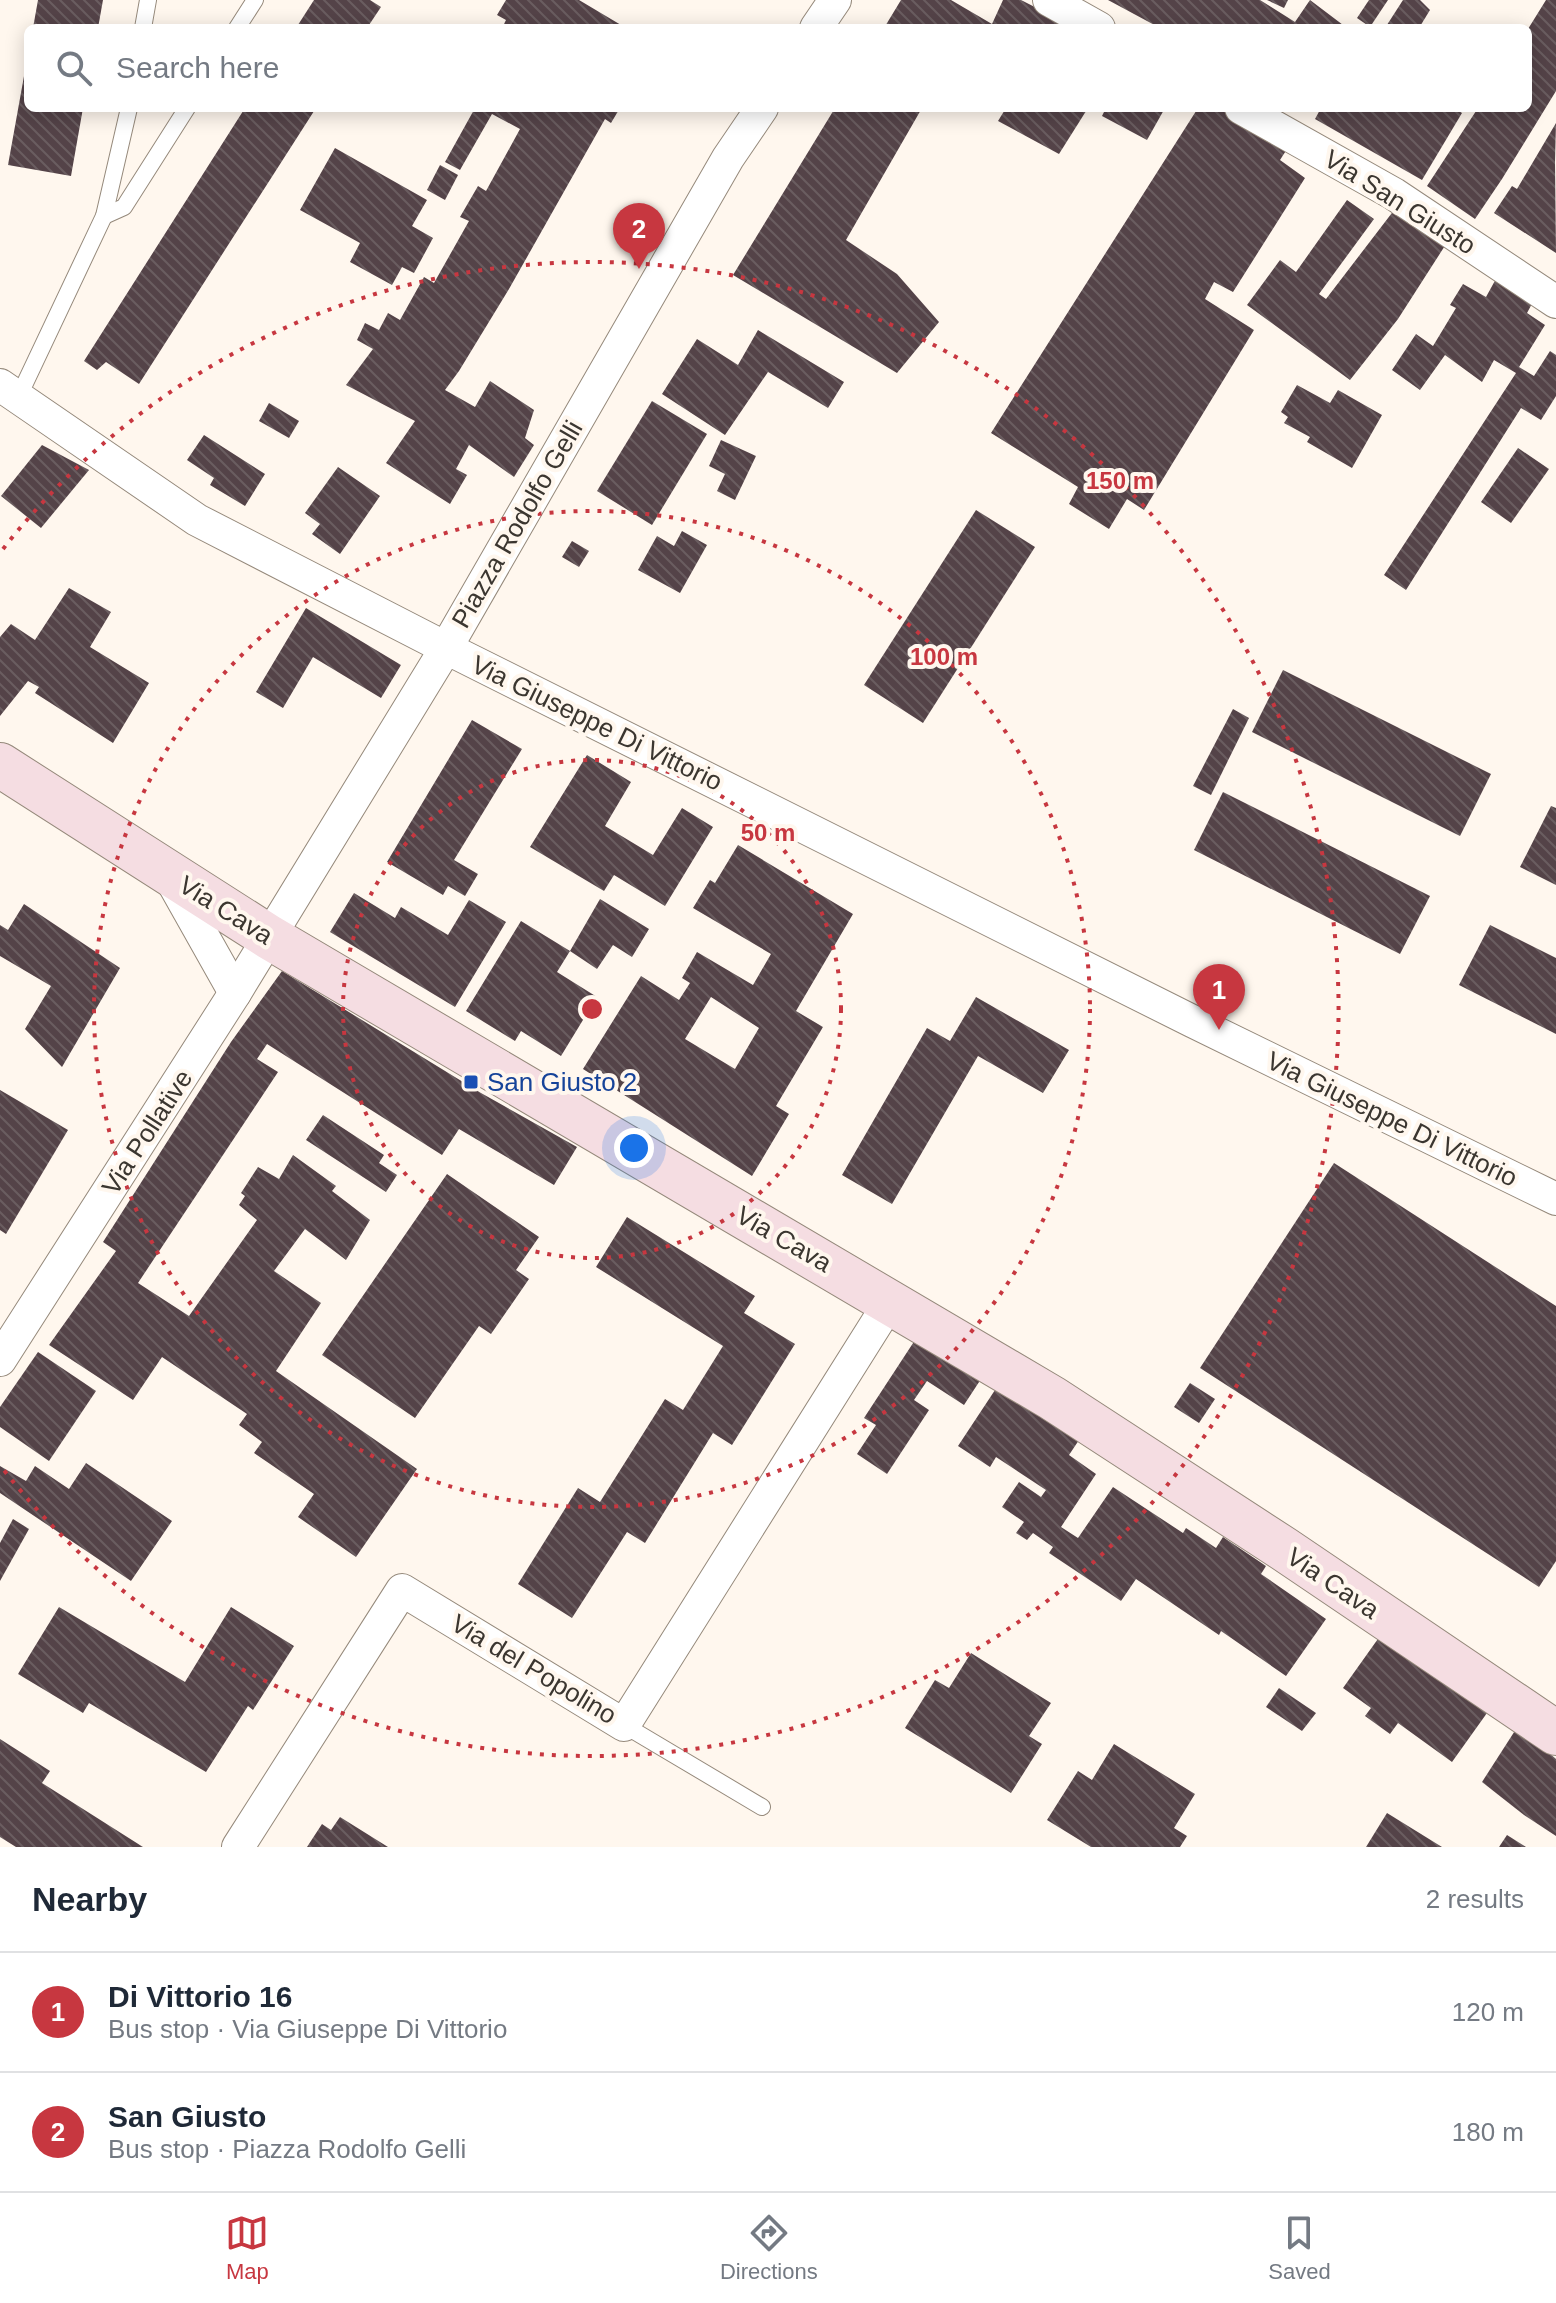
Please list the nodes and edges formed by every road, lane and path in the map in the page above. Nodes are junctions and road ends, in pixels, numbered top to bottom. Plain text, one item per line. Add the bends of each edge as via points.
1 (148, 0) edge
2 (255, 0) edge
3 (835, 0) edge
4 (1049, 0) edge
5 (144, 24) edge
6 (240, 24) edge
7 (819, 24) edge
8 (1092, 24) edge
9 (128, 112) edge
10 (184, 112) edge
11 (759, 112) edge
12 (1248, 112) edge
13 (104, 216) junction
14 (1556, 302) edge
15 (9, 392) edge
16 (446, 648) junction
17 (0, 765) edge
18 (168, 874) junction
19 (269, 937) junction
20 (235, 993) junction
21 (1556, 1199) edge
22 (890, 1302) junction
23 (12, 1322) edge
24 (0, 1360) edge
25 (624, 1725) junction
26 (1556, 1733) edge
27 (762, 1807) dead end
28 (238, 1847) edge

1 - 5 lane
2 - 6 lane
3 - 7 street
4 - 8 street
9 - 13 lane
10 - 13 lane via 124,207
11 - 16 street, Piazza Rodolfo Gelli
12 - 14 street, Via San Giusto via 1394,194
13 - 15 lane
15 - 16 street, Via Giuseppe Di Vittorio via 197,520
16 - 19 street, Piazza Rodolfo Gelli
16 - 21 street, Via Giuseppe Di Vittorio
17 - 18 street, Via Cava
18 - 19 street, Via Cava
18 - 20 street
19 - 20 street, Via Pollative
19 - 22 street, Via Cava
20 - 23 street, Via Pollative
22 - 25 street, Via del Popolino
22 - 26 street, Via Cava via 1052,1398
23 - 24 street, Via Pollative
25 - 27 lane
25 - 28 street, Via del Popolino via 402,1590

